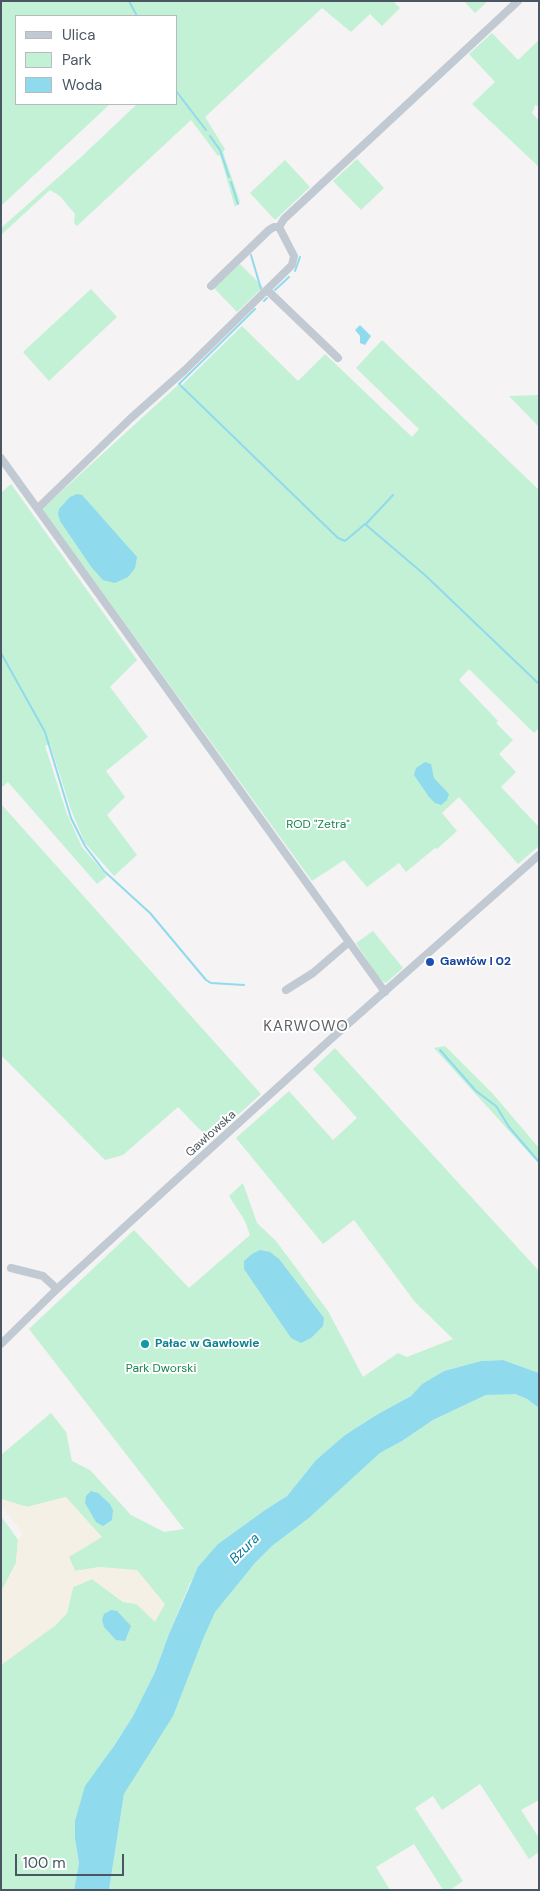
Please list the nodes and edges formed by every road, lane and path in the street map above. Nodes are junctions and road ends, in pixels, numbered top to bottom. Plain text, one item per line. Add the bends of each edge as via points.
1 (518, 1) edge
2 (279, 227) junction
3 (211, 286) dead end
4 (267, 290) junction
5 (338, 358) dead end
6 (1, 458) edge
7 (38, 508) junction
8 (539, 855) edge
9 (349, 942) junction
10 (286, 990) dead end
11 (385, 992) junction
12 (11, 1268) dead end
13 (57, 1289) junction
14 (1, 1344) edge

1 - 2 street
2 - 3 street via 269,230
2 - 4 street via 291,248 294,261
4 - 5 street
4 - 7 street
6 - 7 street
7 - 9 street
8 - 11 street, Gawłowska
9 - 10 street via 313,974
9 - 11 street
11 - 13 street, Gawłowska
12 - 13 street via 43,1276
13 - 14 street, Gawłowska

